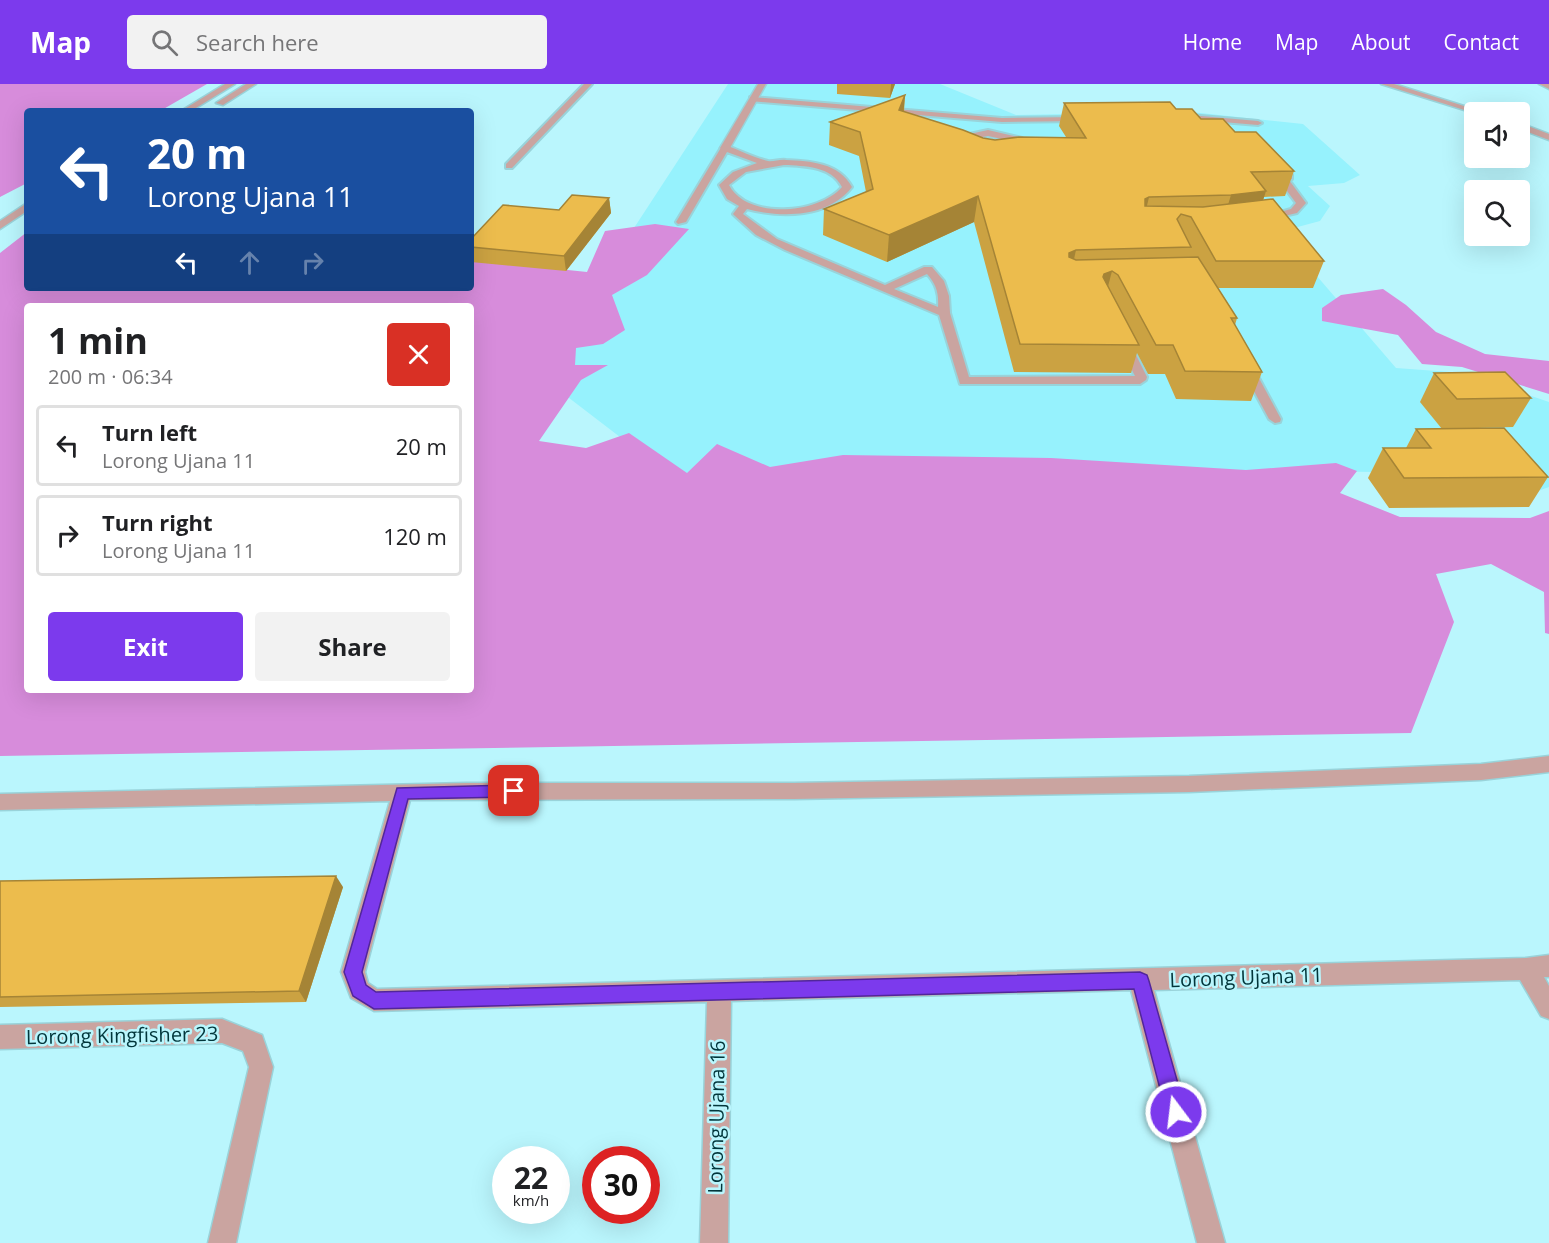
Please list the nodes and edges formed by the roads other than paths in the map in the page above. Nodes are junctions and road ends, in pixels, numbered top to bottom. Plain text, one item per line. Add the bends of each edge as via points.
1 (231, 84) edge
2 (252, 84) edge
3 (588, 84) edge
4 (762, 84) edge
5 (1385, 84) edge
6 (1543, 84) edge
7 (1549, 86) edge
8 (753, 99) junction
9 (190, 108) edge
10 (212, 108) edge
11 (1464, 108) edge
12 (946, 114) junction
13 (1169, 116) edge
14 (1092, 119) edge
15 (1237, 120) junction
16 (952, 123) dead end
17 (1258, 123) dead end
18 (1530, 130) edge
19 (1000, 134) junction
20 (1249, 134) edge
21 (1549, 137) edge
22 (725, 148) junction
23 (767, 163) junction
24 (509, 166) dead end
25 (1282, 170) edge
26 (731, 175) junction
27 (745, 206) junction
28 (24, 208) edge
29 (24, 215) edge
30 (1255, 220) edge
31 (681, 222) dead end
32 (0, 226) edge
33 (940, 260) dead end
34 (928, 269) junction
35 (885, 289) junction
36 (944, 313) junction
37 (1117, 330) edge
38 (1241, 355) edge
39 (1275, 419) dead end
40 (1549, 764) edge
41 (402, 793) junction
42 (0, 802) edge
43 (1538, 967) edge
44 (1140, 981) junction
45 (718, 990) junction
46 (1549, 1008) edge
47 (0, 1037) edge
48 (222, 1243) edge
49 (714, 1243) edge
50 (1211, 1243) edge

1 - 9 street
2 - 10 street
3 - 24 lane
4 - 8 street
5 - 11 street
6 - 7 street
8 - 12 lane
8 - 22 street
12 - 14 lane via 1002,120
12 - 16 lane
12 - 19 lane
13 - 15 lane
15 - 17 lane
15 - 20 lane
18 - 21 street
19 - 19 lane via 1019,140 1027,148 1012,158 1000,159 978,157 959,148 960,136
22 - 23 lane
22 - 26 lane
22 - 31 lane
23 - 26 lane
23 - 27 lane via 824,168 845,180 847,188 844,195 817,208 792,212
25 - 30 lane via 1289,177 1282,179 1301,203 1294,211 1276,218
26 - 27 lane via 724,185 725,192
27 - 35 lane via 738,214 744,223 771,239
28 - 32 street
29 - 32 street
33 - 34 lane
34 - 35 lane
34 - 36 lane via 939,282
35 - 36 lane
36 - 37 lane via 964,381 1140,380
38 - 39 lane
40 - 41 street via 1481,772 1189,784
41 - 42 street
41 - 45 street, Lorong Ujana 11 via 353,972 359,990 374,1000
43 - 44 street, Lorong Ujana 11
43 - 46 street
44 - 45 street, Lorong Ujana 11
44 - 50 street
45 - 49 street, Lorong Ujana 16
47 - 48 street, Lorong Kingfisher 23 via 222,1031 253,1043 261,1067

